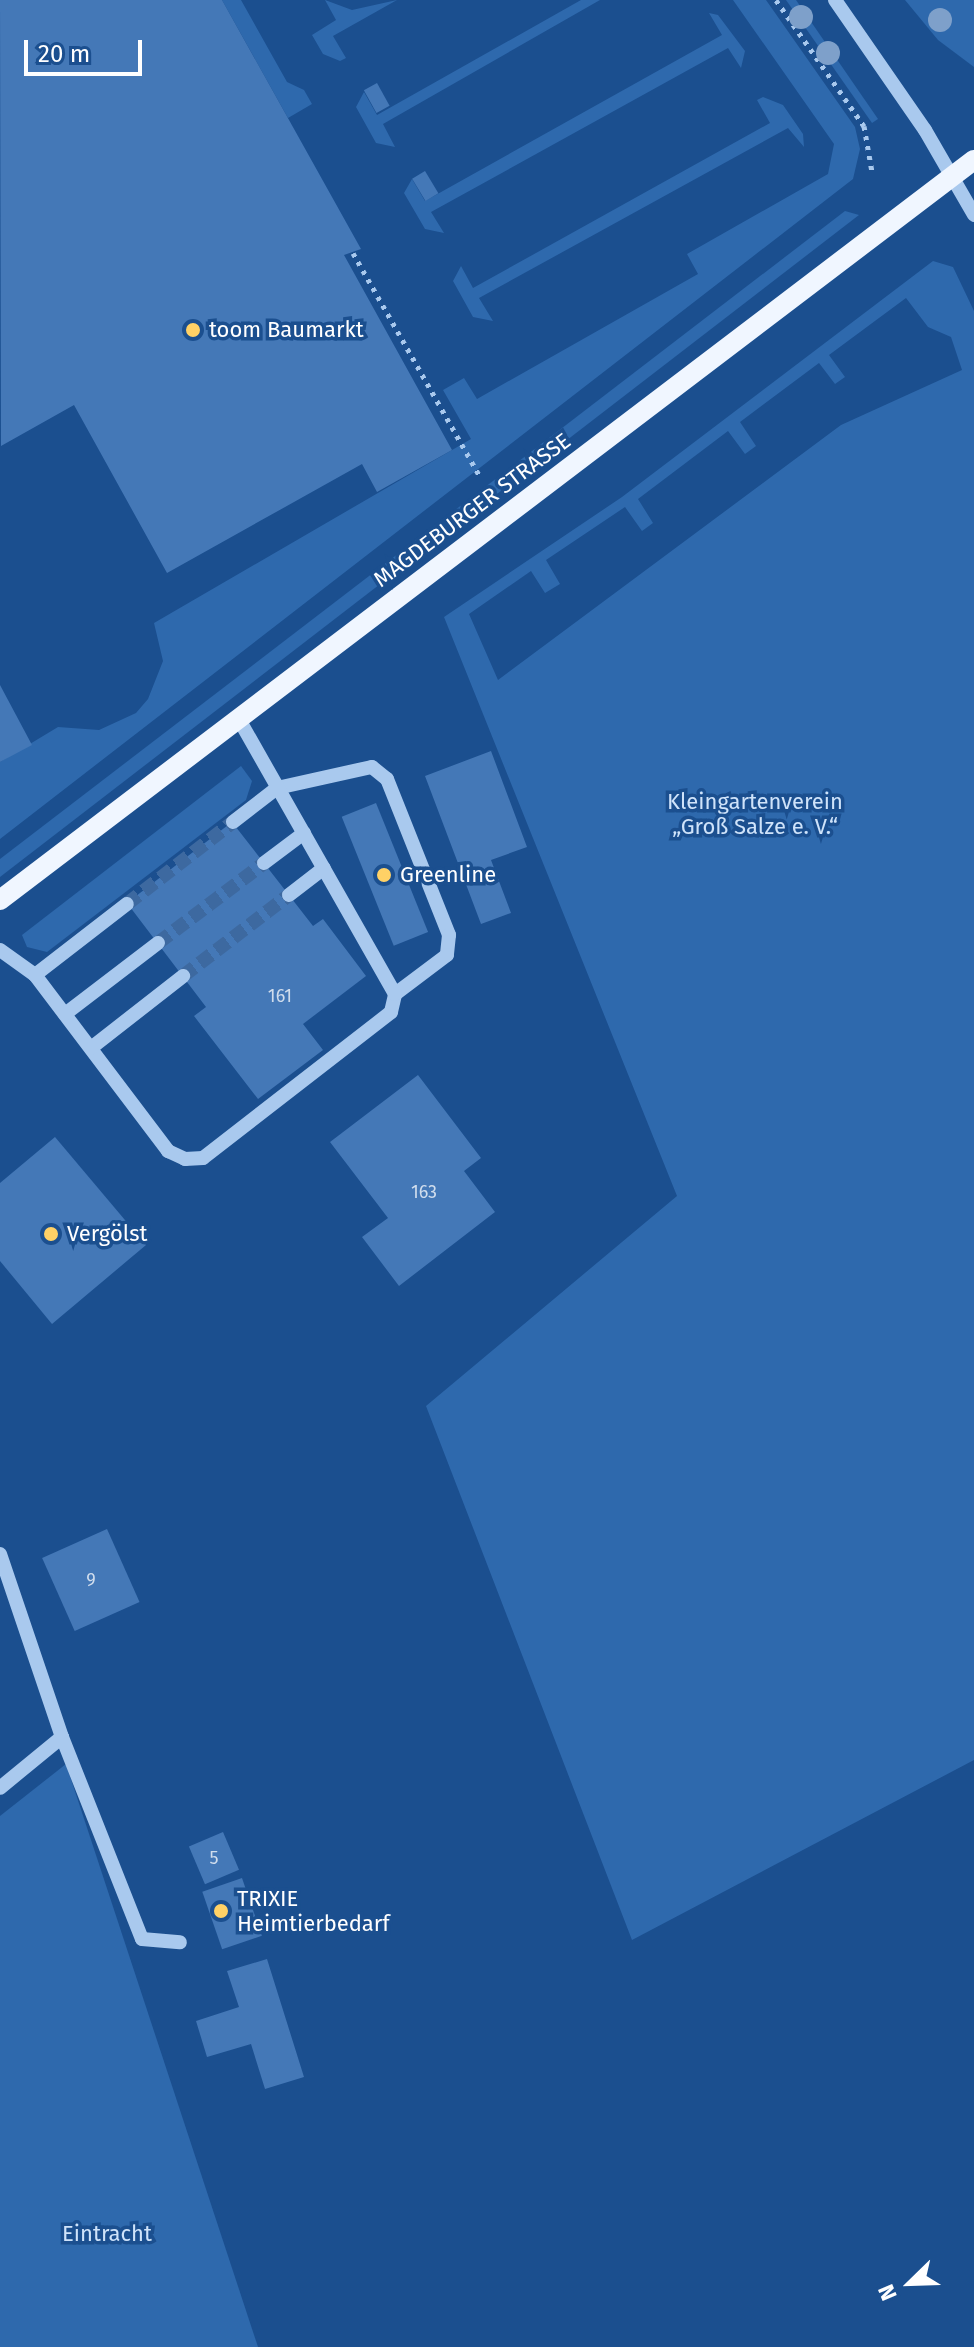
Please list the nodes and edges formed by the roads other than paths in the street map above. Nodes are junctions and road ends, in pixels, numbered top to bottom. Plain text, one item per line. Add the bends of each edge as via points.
1 (835, 0) edge
2 (974, 160) edge
3 (953, 177) junction
4 (974, 215) edge
5 (238, 718) junction
6 (277, 788) junction
7 (233, 822) tunnel mouth
8 (304, 833) junction
9 (264, 863) tunnel mouth
10 (324, 868) junction
11 (289, 895) tunnel mouth
12 (0, 900) edge
13 (127, 904) tunnel mouth
14 (158, 943) tunnel mouth
15 (0, 950) edge
16 (35, 975) junction
17 (183, 976) tunnel mouth
18 (395, 994) junction
19 (65, 1014) junction
20 (91, 1048) junction
21 (0, 1554) edge
22 (62, 1737) junction
23 (0, 1788) edge
24 (180, 1942) dead end

1 - 3 street
2 - 3 main road, MAGDEBURGER STRASSE
3 - 4 street
3 - 5 main road, MAGDEBURGER STRASSE
5 - 6 street
5 - 12 main road, MAGDEBURGER STRASSE
6 - 7 street
6 - 8 street
6 - 18 street via 372,767 387,779 449,935 447,955
8 - 9 street
8 - 10 street
10 - 11 street
10 - 18 street
13 - 16 street
14 - 19 street
15 - 16 street
16 - 19 street
17 - 20 street
18 - 20 street via 391,1012 203,1158 185,1159 168,1151
19 - 20 street
21 - 22 street
22 - 23 street
22 - 24 street via 142,1939

